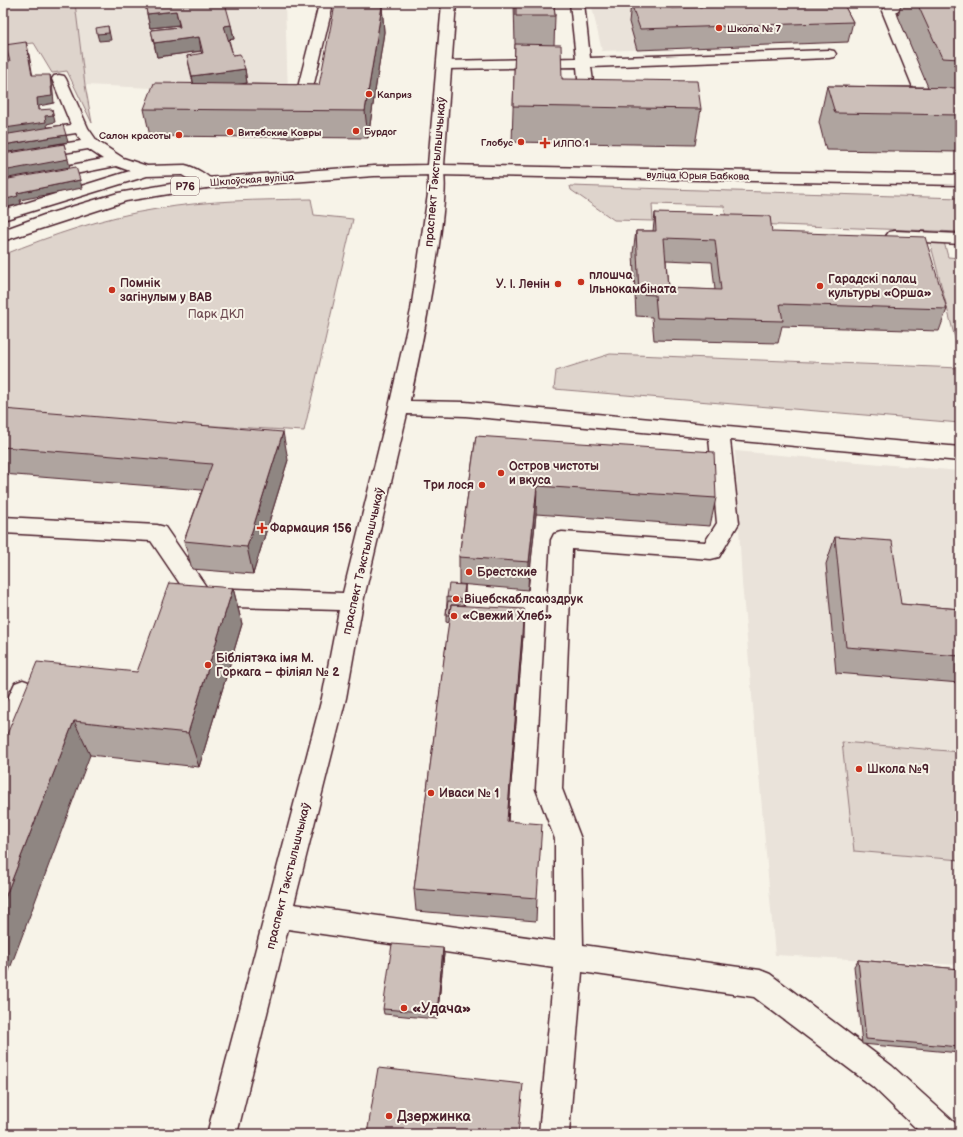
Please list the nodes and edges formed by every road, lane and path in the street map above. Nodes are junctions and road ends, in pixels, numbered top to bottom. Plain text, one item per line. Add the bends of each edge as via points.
1 (323, 3) edge
2 (449, 3) edge
3 (577, 3) edge
4 (898, 3) edge
5 (828, 54) dead end
6 (584, 63) junction
7 (444, 65) junction
8 (59, 79) dead end
9 (271, 99) edge
10 (612, 101) edge
11 (913, 107) edge
12 (929, 107) junction
13 (944, 107) edge
14 (80, 128) junction
15 (3, 139) edge
16 (91, 144) junction
17 (3, 158) edge
18 (117, 161) junction
19 (436, 170) junction
20 (146, 171) junction
21 (960, 180) edge
22 (3, 183) edge
23 (206, 183) junction
24 (3, 215) edge
25 (3, 236) edge
26 (883, 236) edge
27 (960, 239) edge
28 (399, 407) junction
29 (719, 432) junction
30 (960, 454) edge
31 (3, 525) edge
32 (352, 602) junction
33 (23, 690) dead end
34 (3, 738) edge
35 (278, 915) junction
36 (570, 956) junction
37 (222, 1134) edge
38 (554, 1134) edge
39 (944, 1134) edge

1 - 9 street via 325,8 302,100
2 - 7 street, праспект Тэкстыльшчыкаў
3 - 6 street
4 - 12 street via 889,11
5 - 6 street
6 - 7 street
6 - 10 street via 588,101
7 - 19 street, праспект Тэкстыльшчыкаў
8 - 14 street
11 - 12 street
12 - 13 street
14 - 15 street
14 - 16 street
16 - 17 street
16 - 18 street
18 - 20 street
18 - 22 street
19 - 21 street, вуліца Юрыя Бабкова
19 - 23 street, Шклоўская вуліца / Р76 via 374,171
19 - 28 street, праспект Тэкстыльшчыкаў via 436,194 420,310
20 - 23 street via 185,170
20 - 24 street
23 - 25 street, Шклоўская вуліца / Р76 via 124,196
26 - 27 street
28 - 29 street via 466,410
28 - 32 street, праспект Тэкстыльшчыкаў
29 - 30 street
29 - 36 street via 728,523 711,551 562,540 548,789 568,838
31 - 32 street via 157,533 201,597
32 - 35 street, праспект Тэкстыльшчыкаў via 334,698
33 - 34 street
35 - 36 street
35 - 37 street, праспект Тэкстыльшчыкаў
36 - 38 street
36 - 39 street via 760,984 882,1076

